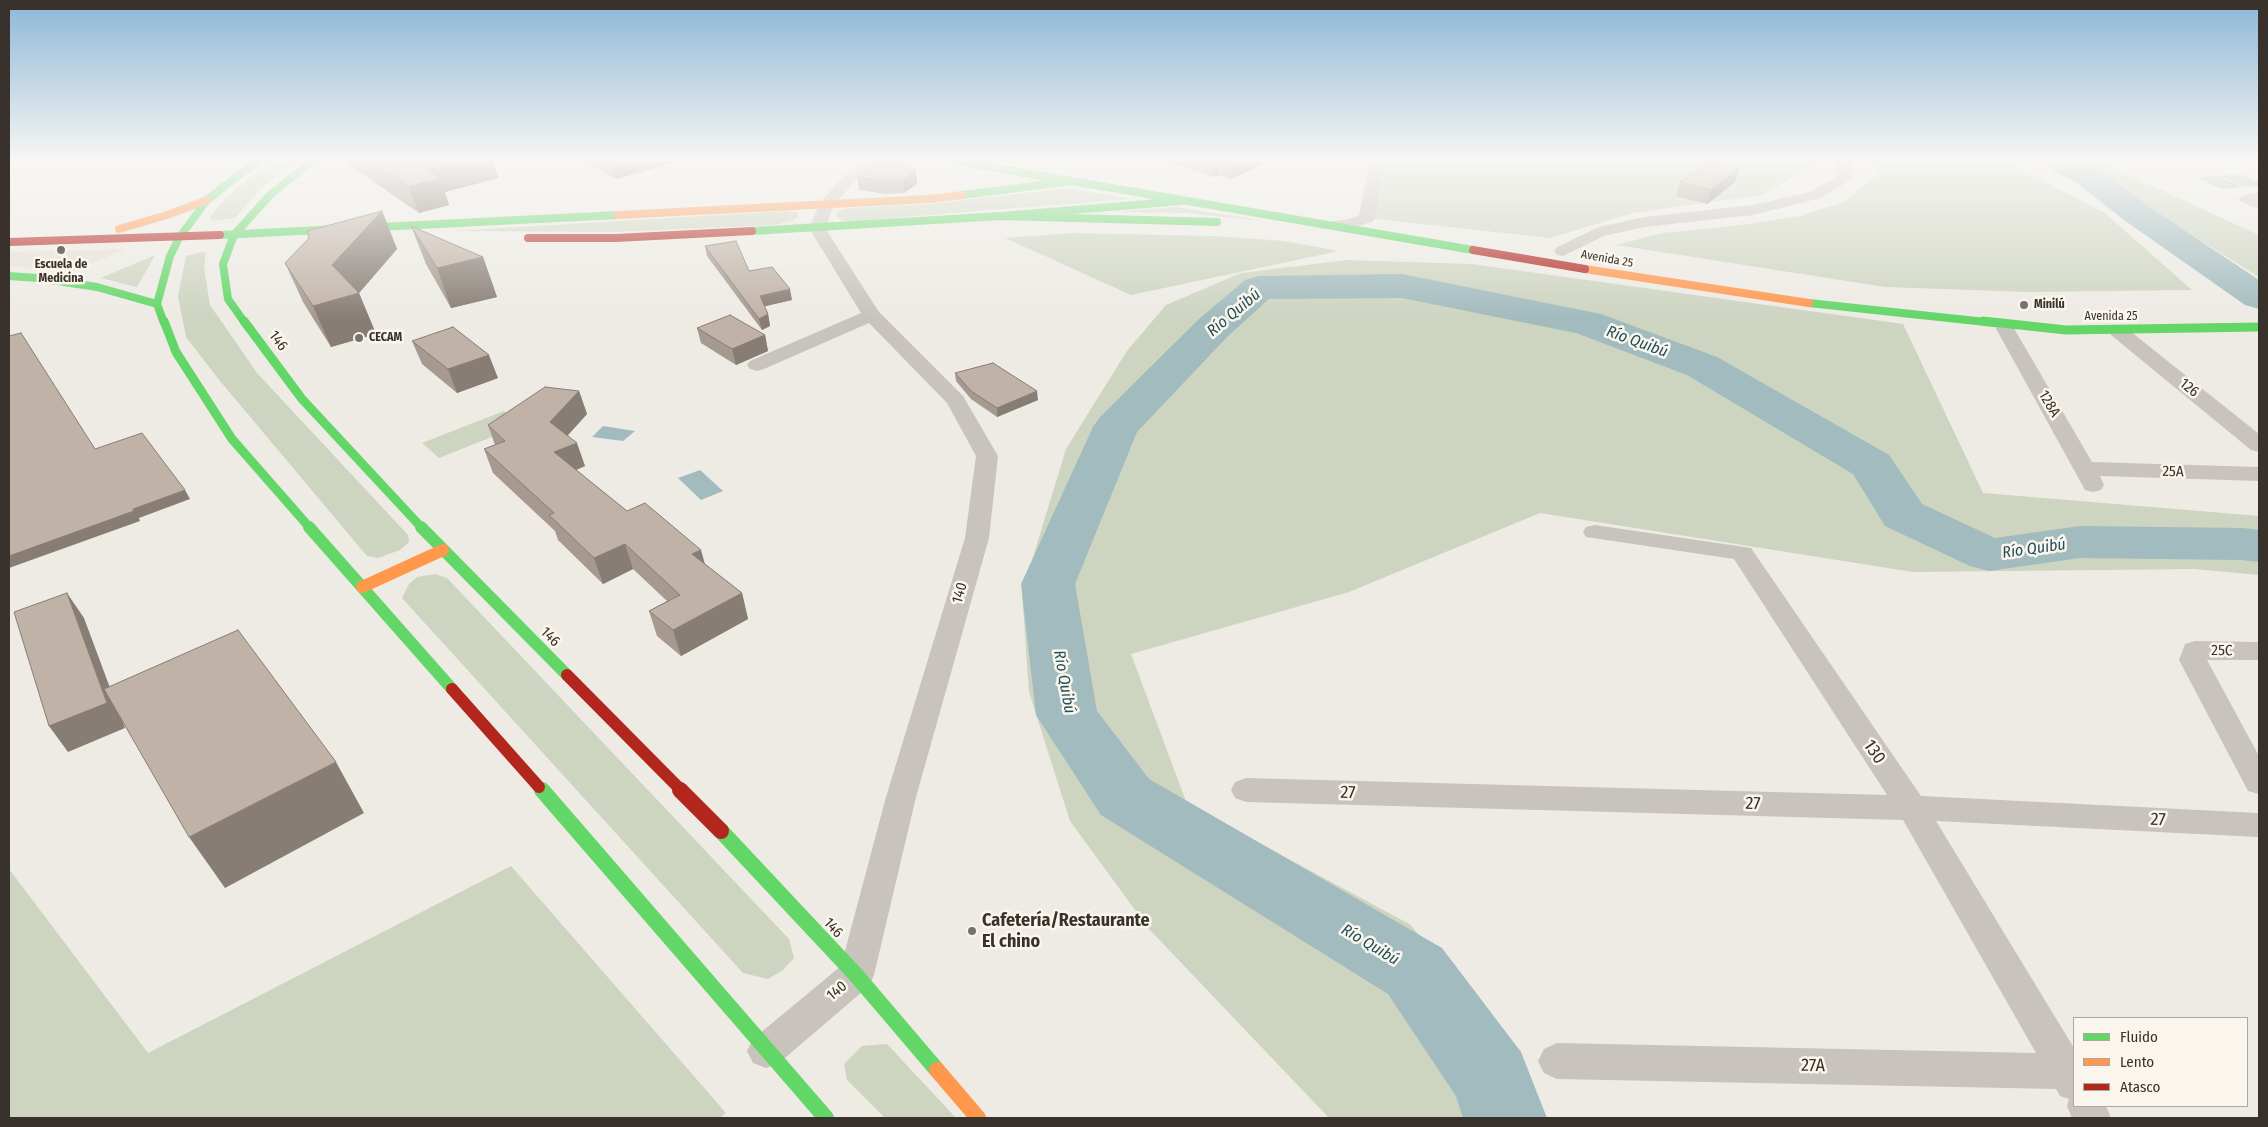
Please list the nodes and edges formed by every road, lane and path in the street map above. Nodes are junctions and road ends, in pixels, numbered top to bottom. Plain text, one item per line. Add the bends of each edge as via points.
1 (173, 214) edge
2 (197, 214) edge
3 (253, 214) edge
4 (646, 214) edge
5 (823, 214) edge
6 (1030, 214) edge
7 (1282, 214) edge
8 (1372, 214) edge
9 (1720, 214) edge
10 (1001, 216) junction
11 (1333, 220) junction
12 (1226, 223) dead end
13 (1264, 226) dead end
14 (817, 228) junction
15 (262, 234) junction
16 (234, 235) junction
17 (179, 238) junction
18 (400, 238) dead end
19 (518, 238) dead end
20 (70, 240) junction
21 (9, 242) edge
22 (1558, 250) joint
23 (1480, 251) junction
24 (1583, 254) dead end
25 (9, 276) edge
26 (157, 304) junction
27 (872, 315) junction
28 (2003, 325) junction
29 (2254, 327) edge
30 (2118, 331) junction
31 (757, 365) dead end
32 (2259, 445) edge
33 (2259, 474) edge
34 (2090, 477) joint
35 (1595, 532) dead end
36 (443, 550) junction
37 (362, 587) junction
38 (2259, 652) edge
39 (2259, 782) edge
40 (1246, 790) dead end
41 (1912, 808) junction
42 (2259, 825) edge
43 (856, 974) junction
44 (766, 1052) junction
45 (1557, 1061) dead end
46 (2071, 1077) edge
47 (826, 1118) edge
48 (978, 1118) edge

1 - 20 main road
2 - 17 main road
3 - 16 main road, 146
4 - 15 main road
5 - 14 street
6 - 10 main road
7 - 11 main road, Avenida 25
8 - 11 street via 1371,219 1351,224
9 - 22 street via 1644,222 1599,232
10 - 12 main road
10 - 14 main road
11 - 23 main road, Avenida 25
13 - 23 main road
14 - 19 main road via 616,238
14 - 27 street, 140
15 - 16 main road
15 - 18 main road
16 - 17 main road
16 - 36 main road, 146 via 223,264 228,299 302,399
17 - 20 main road
17 - 26 main road via 167,264
20 - 21 main road
22 - 24 main road, Avenida 25
23 - 28 main road, Avenida 25 via 1832,307
25 - 26 main road via 97,288
26 - 37 main road via 176,352 232,439
27 - 31 street
27 - 43 street, 140 via 956,400 987,456 976,538 901,797
28 - 30 main road, Avenida 25
28 - 34 street, 128A
29 - 30 main road, Avenida 25
30 - 32 street, 126
33 - 34 street, 25A
35 - 41 street, 130 via 1742,553
36 - 37 main road
36 - 43 main road, 146 via 695,803
37 - 44 main road via 623,883
38 - 39 street, 25C via 2195,650 2192,660
40 - 41 street, 27
41 - 42 street, 27
41 - 46 street, 130
43 - 44 street, 140
43 - 48 main road, 146
44 - 47 main road
45 - 46 street, 27A

